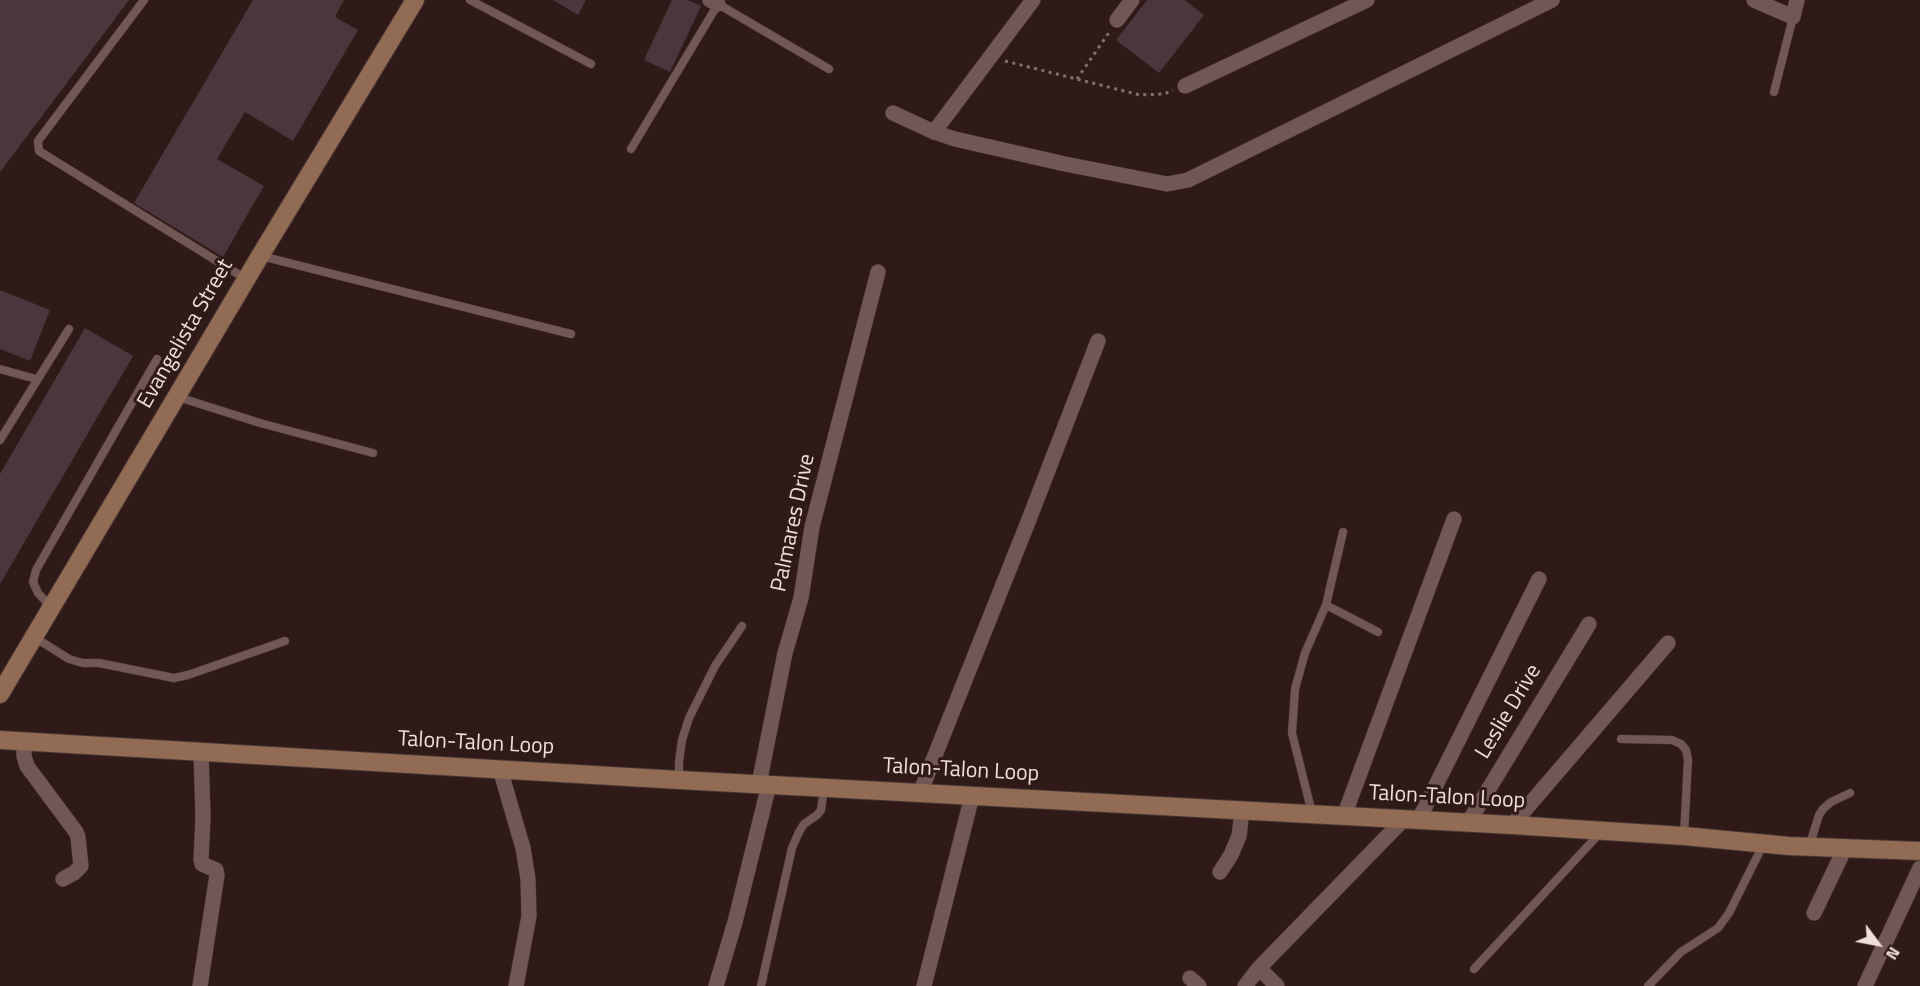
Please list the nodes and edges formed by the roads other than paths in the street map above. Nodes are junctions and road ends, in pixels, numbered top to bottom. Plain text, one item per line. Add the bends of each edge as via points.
1 (144, 0) edge
2 (415, 0) edge
3 (470, 0) edge
4 (1033, 0) edge
5 (1132, 0) edge
6 (1342, 0) edge
7 (1552, 0) edge
8 (1754, 0) edge
9 (1797, 0) edge
10 (714, 2) edge
11 (1362, 2) edge
12 (1793, 18) junction
13 (1117, 20) road end
14 (591, 64) dead end
15 (829, 69) dead end
16 (1185, 86) road end
17 (1774, 92) dead end
18 (893, 113) dead end
19 (934, 132) junction
20 (631, 149) dead end
21 (260, 256) junction
22 (878, 272) dead end
23 (246, 279) junction
24 (69, 329) dead end
25 (571, 334) dead end
26 (1098, 341) dead end
27 (157, 359) dead end
28 (0, 369) edge
29 (36, 379) junction
30 (177, 397) junction
31 (0, 440) edge
32 (373, 453) dead end
33 (1454, 519) dead end
34 (1343, 532) dead end
35 (1539, 579) dead end
36 (1326, 605) junction
37 (51, 608) junction
38 (1589, 624) dead end
39 (742, 626) dead end
40 (1378, 633) dead end
41 (34, 637) junction
42 (285, 641) dead end
43 (1668, 644) dead end
44 (0, 694) edge
45 (1621, 739) dead end
46 (0, 740) edge
47 (24, 742) junction
48 (201, 752) junction
49 (500, 770) junction
50 (679, 780) junction
51 (764, 784) junction
52 (825, 788) junction
53 (920, 793) junction
54 (1850, 793) dead end
55 (972, 796) junction
56 (1242, 811) junction
57 (1312, 815) junction
58 (1344, 816) junction
59 (1411, 820) junction
60 (1468, 823) junction
61 (1512, 825) junction
62 (1601, 832) junction
63 (1684, 836) junction
64 (1764, 844) junction
65 (1809, 847) junction
66 (1845, 848) junction
67 (1920, 851) edge
68 (1920, 868) edge
69 (1220, 872) dead end
70 (63, 879) dead end
71 (1814, 913) dead end
72 (1259, 968) junction
73 (1474, 969) dead end
74 (200, 986) edge
75 (516, 986) edge
76 (716, 986) edge
77 (761, 986) edge
78 (924, 986) edge
79 (1245, 986) edge
80 (1277, 986) edge
81 (1648, 986) edge
82 (1865, 986) edge

1 - 23 lane via 38,141 39,151
2 - 21 street, Evangelista Street
3 - 14 lane
4 - 19 street
5 - 13 street
6 - 11 street
7 - 19 street via 1188,180 1152,183
8 - 12 street
9 - 12 street
10 - 15 lane
10 - 20 lane
11 - 16 street
12 - 17 lane
18 - 19 street
21 - 23 street, Evangelista Street
21 - 25 lane
22 - 51 street, Palmares Drive via 812,527 801,598 785,653
23 - 30 street, Evangelista Street
24 - 29 lane
26 - 53 street
27 - 37 lane via 36,570 33,582
28 - 29 lane
29 - 31 lane
30 - 32 lane
30 - 37 street, Evangelista Street
33 - 58 street
34 - 36 lane
35 - 59 street
36 - 40 lane
36 - 57 lane via 1305,653 1295,689 1292,733
37 - 41 street, Evangelista Street
38 - 60 street, Leslie Drive
39 - 50 lane via 715,666 689,718 682,740
41 - 42 lane via 83,663 174,678
41 - 44 street, Evangelista Street
43 - 61 street
45 - 63 lane via 1672,740 1686,750
46 - 47 street, Talon-Talon Loop
47 - 48 street, Talon-Talon Loop
47 - 70 street via 27,766 78,837 81,866
48 - 49 street, Talon-Talon Loop
48 - 74 street via 201,860 217,875
49 - 50 street, Talon-Talon Loop
49 - 75 street via 528,879 529,916
50 - 51 street, Talon-Talon Loop
51 - 52 street, Talon-Talon Loop
51 - 76 street, Palmares Drive via 735,922
52 - 53 street, Talon-Talon Loop
52 - 77 lane via 820,810 804,824 792,848
53 - 55 street, Talon-Talon Loop
54 - 65 lane via 1823,809
55 - 56 street, Talon-Talon Loop
55 - 78 street
56 - 57 street, Talon-Talon Loop
56 - 69 street via 1239,836
57 - 58 street, Talon-Talon Loop
58 - 59 street, Talon-Talon Loop
59 - 60 street, Talon-Talon Loop
59 - 72 street
60 - 61 street, Talon-Talon Loop
61 - 62 street, Talon-Talon Loop
62 - 63 street, Talon-Talon Loop
62 - 73 lane
63 - 64 street, Talon-Talon Loop
64 - 65 street, Talon-Talon Loop
64 - 81 lane via 1718,928 1681,952
65 - 66 street, Talon-Talon Loop
66 - 67 street, Talon-Talon Loop
66 - 71 street
68 - 82 street
72 - 79 street
72 - 80 street

